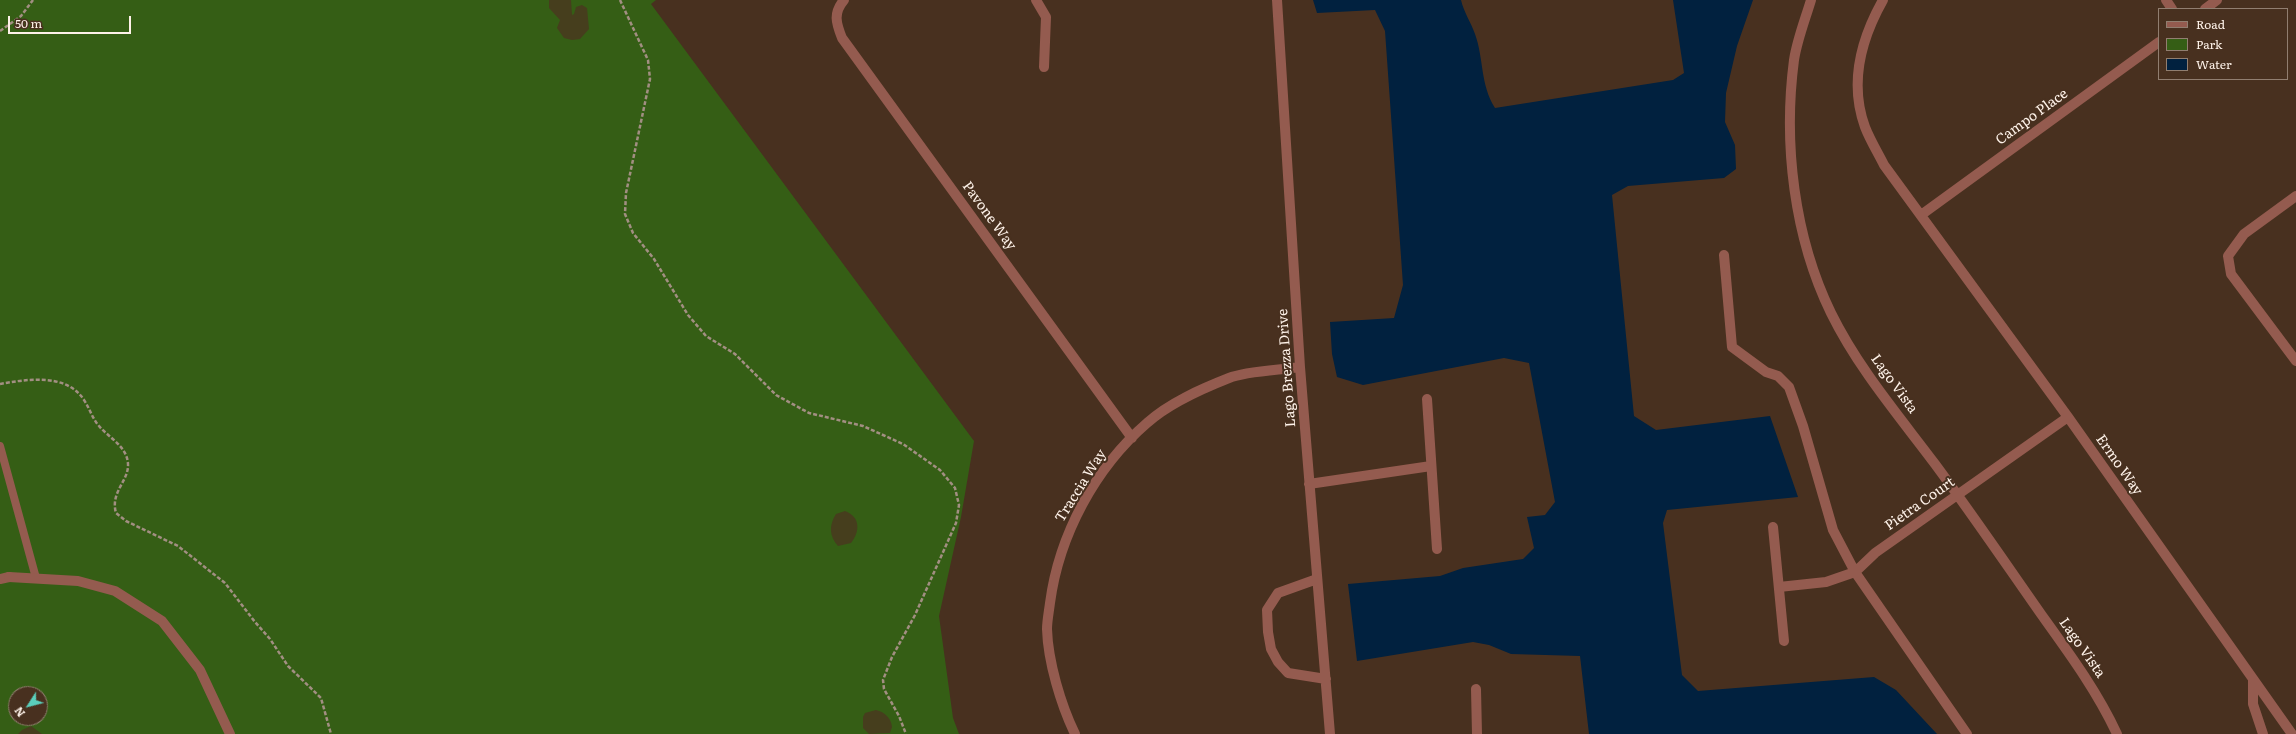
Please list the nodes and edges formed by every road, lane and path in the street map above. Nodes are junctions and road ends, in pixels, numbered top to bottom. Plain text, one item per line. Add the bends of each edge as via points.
1 (33, 0) edge
2 (620, 0) edge
3 (1036, 0) edge
4 (1277, 0) edge
5 (1811, 0) edge
6 (1882, 0) edge
7 (2217, 0) edge
8 (841, 4) edge
9 (2206, 8) edge
10 (0, 31) edge
11 (2158, 43) edge
12 (1044, 66) dead end
13 (2296, 196) edge
14 (1921, 215) junction
15 (1724, 255) dead end
16 (2296, 361) edge
17 (1300, 367) junction
18 (0, 384) edge
19 (1427, 400) dead end
20 (2068, 417) junction
21 (1132, 438) junction
22 (0, 446) edge
23 (1431, 466) junction
24 (1309, 484) junction
25 (1958, 495) junction
26 (1773, 527) dead end
27 (1437, 549) dead end
28 (1855, 572) junction
29 (4, 578) edge
30 (36, 578) junction
31 (1317, 579) junction
32 (1778, 587) junction
33 (1784, 641) dead end
34 (1326, 679) junction
35 (2253, 679) junction
36 (1476, 689) dead end
37 (230, 734) edge
38 (331, 734) edge
39 (906, 734) edge
40 (1075, 734) edge
41 (1330, 734) edge
42 (1477, 734) edge
43 (1967, 734) edge
44 (2117, 734) edge
45 (2263, 734) edge
46 (2292, 734) edge

1 - 10 path via 21,16
2 - 39 path via 648,60 650,79 626,193 625,214 633,233 654,259 688,314 706,336 734,354 776,395 809,413 863,426 903,444 940,470 955,488 959,504 956,523 915,615 882,680
3 - 12 street via 1046,17
4 - 17 street, Lago Brezza Drive
5 - 25 street, Lago Vista via 1794,59 1790,134 1796,198 1809,257 1831,313 1863,367
6 - 14 street, Ermo Way via 1861,49 1856,86 1865,126 1884,165
7 - 9 street
8 - 21 street, Pavone Way via 836,22 842,38
11 - 14 street, Campo Place
13 - 16 street via 2244,234 2228,256 2231,274
14 - 20 street, Ermo Way
15 - 28 street via 1732,347 1766,372 1778,376 1789,387 1803,426 1832,530
17 - 21 street, Traccia Way via 1231,377 1185,398 1148,422
17 - 24 street, Lago Brezza Drive
18 - 38 path via 28,380 49,381 63,383 75,389 95,421 116,442 126,458 127,469 114,501 116,513 126,521 178,546 225,583 288,666 320,698
19 - 23 street
20 - 25 street, Pietra Court
20 - 35 street, Ermo Way
21 - 40 street, Traccia Way via 1116,454 1091,491 1066,536 1053,582 1047,629 1054,675
22 - 30 lane
23 - 24 street
23 - 27 street
24 - 31 street, Lago Brezza Drive
25 - 28 street, Pietra Court via 1875,553
25 - 44 street, Lago Vista via 2103,704
26 - 32 street
28 - 32 street, Pietra Court via 1826,582
28 - 43 street
29 - 30 street
30 - 37 street via 78,581 115,591 162,621 200,670
31 - 34 street, Lago Brezza Drive
31 - 34 street via 1278,594 1267,610 1268,632 1271,649 1288,673
32 - 33 street
34 - 41 street, Lago Brezza Drive
35 - 45 street via 2253,704
35 - 46 street, Ermo Way
36 - 42 street

